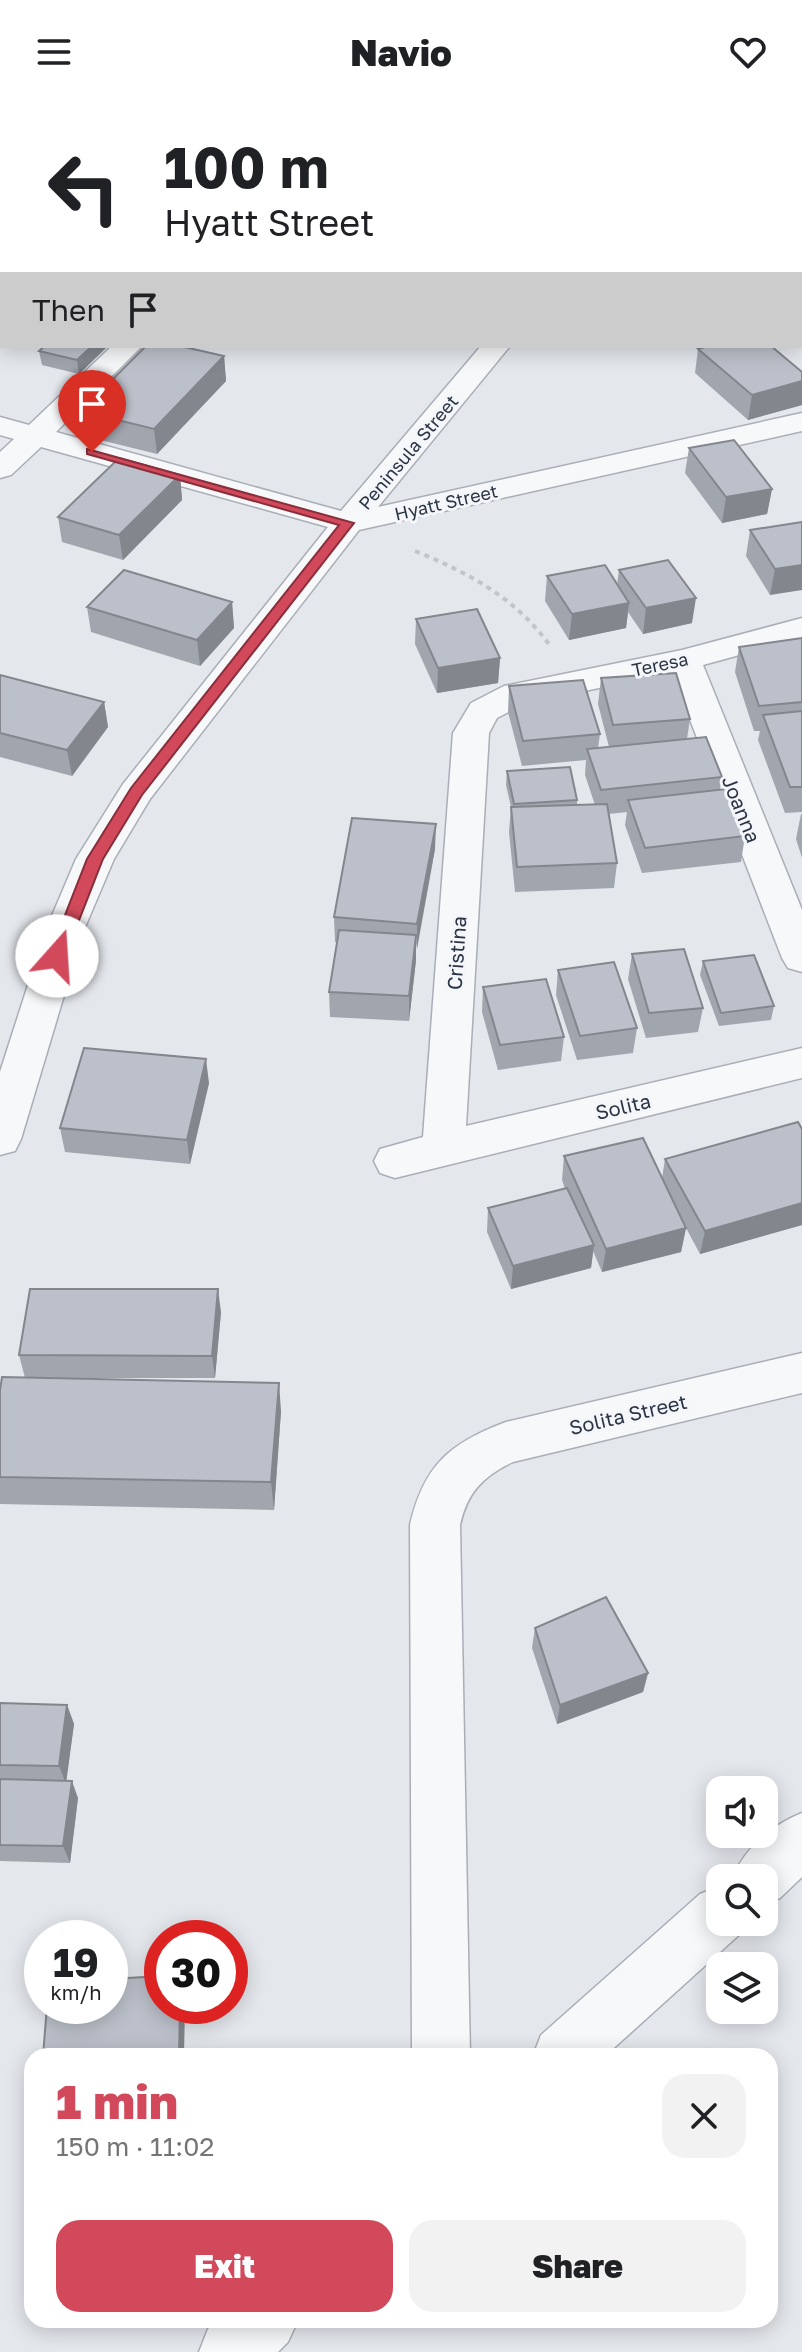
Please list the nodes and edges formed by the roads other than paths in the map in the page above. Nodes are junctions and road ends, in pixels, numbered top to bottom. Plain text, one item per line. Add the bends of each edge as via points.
1 (126, 348) edge
2 (494, 348) edge
3 (802, 422) edge
4 (0, 426) edge
5 (35, 436) junction
6 (0, 469) edge
7 (348, 523) junction
8 (802, 628) edge
9 (684, 660) junction
10 (500, 702) joint
11 (802, 958) edge
12 (802, 1063) edge
13 (0, 1139) edge
14 (443, 1148) junction
15 (395, 1161) dead end
16 (802, 1373) edge
17 (802, 1840) edge
18 (775, 1864) edge
19 (706, 1927) edge
20 (441, 2048) edge
21 (571, 2048) edge
22 (257, 2328) edge
23 (231, 2352) edge

1 - 5 street
2 - 7 street, Peninsula Street
3 - 7 street, Hyatt Street
4 - 5 street, Hyatt Street
5 - 6 street
5 - 7 street, Hyatt Street
7 - 13 street, Peninsula Street via 136,792 95,859 64,932
8 - 9 street, Teresa
9 - 10 street, Teresa via 572,681
9 - 11 street, Joanna
10 - 14 street, Cristina via 471,733
12 - 14 street, Solita
14 - 15 street
16 - 20 street, Solita Street via 506,1443 481,1453 440,1496 435,1525
17 - 18 street
19 - 21 street
22 - 23 street

